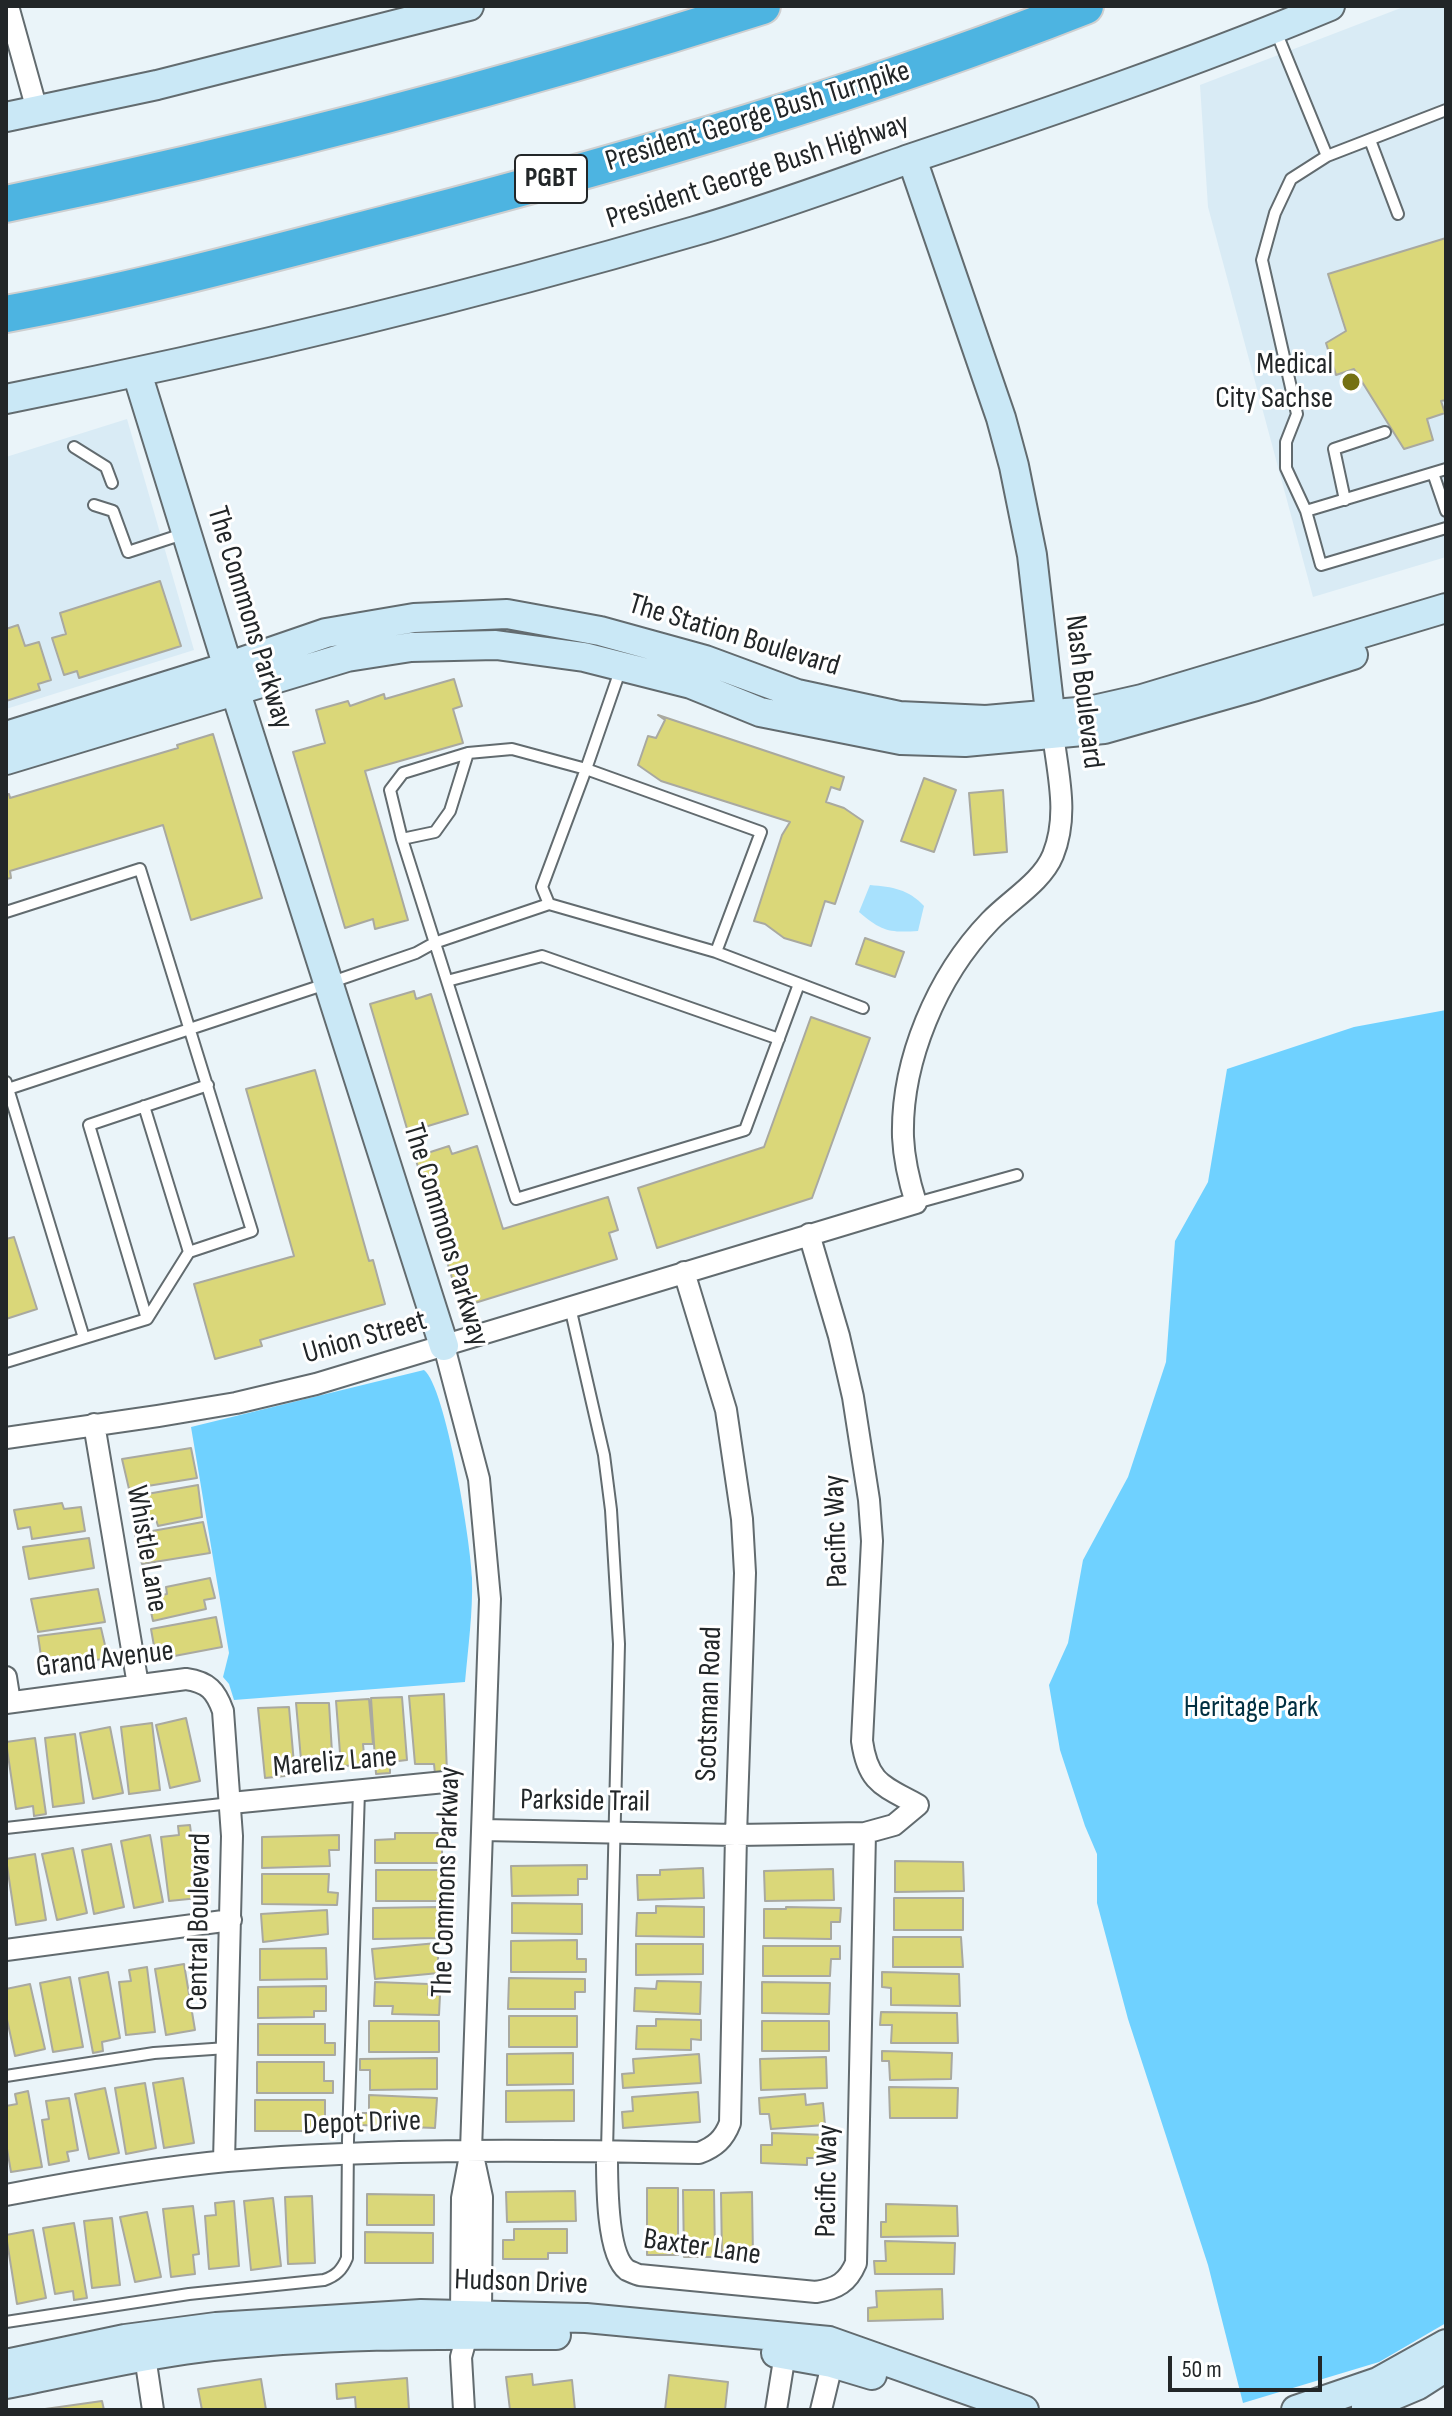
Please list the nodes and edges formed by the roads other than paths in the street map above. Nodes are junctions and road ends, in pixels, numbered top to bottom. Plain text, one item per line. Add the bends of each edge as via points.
1 (762, 6) edge
2 (1085, 6) edge
3 (1330, 6) edge
4 (11, 7) edge
5 (460, 7) edge
6 (1275, 29) junction
7 (37, 110) junction
8 (1446, 110) edge
9 (6, 117) edge
10 (1370, 140) junction
11 (1327, 156) junction
12 (912, 159) junction
13 (6, 204) edge
14 (1398, 214) dead end
15 (6, 314) edge
16 (137, 373) junction
17 (6, 399) edge
18 (1385, 432) dead end
19 (74, 447) dead end
20 (1446, 469) edge
21 (1433, 473) junction
22 (112, 483) dead end
23 (1345, 500) junction
24 (94, 505) dead end
25 (1306, 511) junction
26 (1446, 511) edge
27 (1446, 528) edge
28 (186, 532) junction
29 (1446, 608) edge
30 (1446, 628) edge
31 (630, 639) junction
32 (622, 666) junction
33 (231, 678) junction
34 (1052, 724) junction
35 (6, 736) edge
36 (468, 753) junction
37 (6, 760) edge
38 (586, 769) junction
39 (402, 839) junction
40 (549, 904) junction
41 (6, 912) edge
42 (434, 943) junction
43 (716, 952) junction
44 (447, 981) junction
45 (329, 983) junction
46 (799, 984) junction
47 (863, 1008) dead end
48 (191, 1029) junction
49 (779, 1039) junction
50 (208, 1085) junction
51 (7, 1086) edge
52 (144, 1106) junction
53 (1017, 1175) dead end
54 (916, 1203) junction
55 (809, 1234) junction
56 (189, 1252) junction
57 (684, 1272) junction
58 (570, 1307) junction
59 (147, 1319) junction
60 (84, 1338) junction
61 (444, 1346) junction
62 (6, 1362) edge
63 (94, 1424) junction
64 (6, 1438) edge
65 (6, 1677) edge
66 (138, 1685) junction
67 (210, 1687) joint
68 (8, 1703) edge
69 (445, 1782) dead end
70 (359, 1791) junction
71 (231, 1803) junction
72 (918, 1805) joint
73 (6, 1828) edge
74 (483, 1830) junction
75 (614, 1833) junction
76 (865, 1833) junction
77 (736, 1835) junction
78 (231, 1920) junction
79 (6, 1950) edge
80 (227, 2048) junction
81 (6, 2076) edge
82 (720, 2142) joint
83 (471, 2150) junction
84 (607, 2151) junction
85 (347, 2154) junction
86 (224, 2161) junction
87 (6, 2195) edge
88 (842, 2285) joint
89 (470, 2321) junction
90 (6, 2322) edge
91 (1446, 2344) edge
92 (786, 2346) junction
93 (143, 2347) junction
94 (834, 2353) junction
95 (6, 2364) edge
96 (1446, 2367) edge
97 (6, 2384) edge
98 (153, 2410) edge
99 (464, 2410) edge
100 (776, 2410) edge
101 (821, 2410) edge
102 (966, 2410) edge
103 (1024, 2410) edge
104 (1296, 2410) edge
105 (1358, 2410) edge

1 - 13 highway via 409,110
2 - 15 highway, President George Bush Turnpike / PGBT via 847,92 663,149 316,242
3 - 6 street, President George Bush Highway
4 - 7 street
5 - 7 street via 157,85
6 - 11 lane
6 - 12 street, President George Bush Highway
7 - 9 street
8 - 10 lane
10 - 11 lane
10 - 14 lane
11 - 25 lane via 1291,179 1262,260 1297,414 1286,442 1286,468
12 - 16 street, President George Bush Highway via 698,230 533,276
12 - 34 street, Nash Boulevard via 1014,466 1032,555
16 - 17 street, President George Bush Highway
16 - 28 street, The Commons Parkway
18 - 23 lane via 1334,449
19 - 22 lane via 106,467
20 - 21 lane
21 - 23 lane
21 - 26 lane
23 - 25 lane
24 - 28 lane via 113,511 128,552
25 - 27 lane via 1321,565
28 - 33 street, The Commons Parkway
29 - 34 street, The Station Boulevard
30 - 34 street, The Station Boulevard via 1104,729
31 - 32 lane
31 - 33 street, The Station Boulevard via 507,614 414,618 326,633
31 - 34 street, The Station Boulevard via 797,694 899,716
32 - 33 street, The Station Boulevard via 496,645 411,647
32 - 34 street, The Station Boulevard via 691,684 760,712 901,740 965,742
32 - 38 lane
33 - 35 street, The Station Boulevard
33 - 37 street, The Station Boulevard
33 - 45 street, The Commons Parkway
34 - 54 street, Nash Boulevard via 1062,817 1052,858 972,942 939,994 914,1056 903,1135
36 - 38 lane via 512,749
36 - 39 lane via 450,811 435,832
36 - 39 lane via 403,773 396,781 390,790
38 - 40 lane via 542,887
38 - 43 lane via 761,832
39 - 42 lane
40 - 42 lane
40 - 43 lane
41 - 48 lane via 140,869
42 - 44 lane
42 - 45 lane
43 - 46 lane
44 - 49 lane via 542,956
44 - 49 lane via 516,1199 745,1130
45 - 48 lane
45 - 61 street, The Commons Parkway
46 - 47 lane
46 - 49 lane
48 - 50 lane
48 - 51 lane
50 - 52 lane
50 - 56 lane via 252,1231
51 - 60 lane
52 - 56 lane
52 - 59 lane via 89,1125
53 - 54 lane
54 - 55 street, Union Street
55 - 57 street, Union Street
55 - 72 street, Pacific Way via 853,1397 869,1500 866,1767 880,1784
56 - 59 lane
57 - 58 street, Union Street
57 - 77 street, Scotsman Road via 726,1410 742,1519 745,1573
58 - 61 street, Union Street
58 - 75 lane via 604,1455 611,1510 619,1644
59 - 60 lane
60 - 62 lane
61 - 63 street, Union Street via 236,1403
61 - 74 street, The Commons Parkway via 479,1479 486,1536 490,1599
63 - 64 street, Union Street
63 - 66 street, Whistle Lane
65 - 68 street
66 - 67 street, Grand Avenue via 186,1679
66 - 68 street, Grand Avenue
67 - 71 street, Central Boulevard via 223,1711
69 - 70 street, Mareliz Lane
70 - 71 street, Mareliz Lane
70 - 85 lane
71 - 73 lane
71 - 78 street, Central Boulevard
72 - 76 street, Parkside Trail via 894,1825
74 - 75 street, Parkside Trail
74 - 83 street, The Commons Parkway
75 - 77 street, Parkside Trail
75 - 84 lane
76 - 77 street, Parkside Trail
76 - 88 street, Pacific Way via 856,2263
77 - 82 street, Scotsman Road via 730,2123
78 - 79 street
78 - 80 street, Central Boulevard
80 - 81 lane
80 - 86 street, Central Boulevard
82 - 84 street, Depot Drive via 699,2153
83 - 84 street, Depot Drive
83 - 85 street, Depot Drive
83 - 89 street, The Commons Parkway via 482,2197
84 - 88 street, Baxter Lane via 613,2236 627,2270 816,2292
85 - 86 street, Depot Drive
85 - 90 lane via 347,2258 332,2277
86 - 87 street, Depot Drive
89 - 92 street, Hudson Drive via 586,2318
89 - 93 street, Hudson Drive via 360,2317 232,2326
89 - 99 street, The Commons Parkway via 461,2357
91 - 104 street via 1378,2382
92 - 94 street, Hudson Drive
92 - 100 street
93 - 95 street, Hudson Drive
93 - 97 street, Hudson Drive
93 - 98 street
94 - 101 street
94 - 102 street, Hudson Drive
94 - 103 street, Hudson Drive
96 - 105 street

